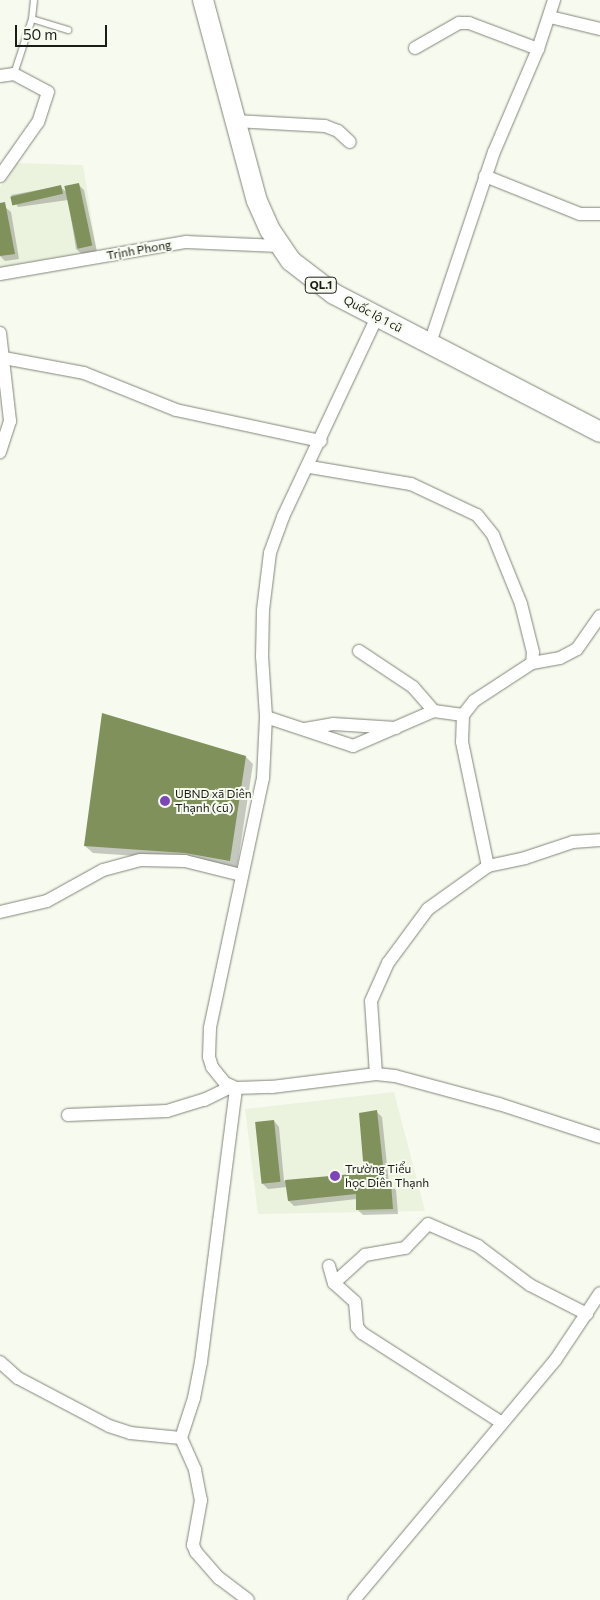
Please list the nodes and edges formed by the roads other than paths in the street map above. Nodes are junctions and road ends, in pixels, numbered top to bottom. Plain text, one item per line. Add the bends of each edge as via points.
1 (34, 0) edge
2 (203, 0) edge
3 (554, 0) edge
4 (550, 17) junction
5 (32, 19) junction
6 (600, 29) edge
7 (68, 30) dead end
8 (415, 48) dead end
9 (538, 49) junction
10 (14, 74) junction
11 (0, 76) edge
12 (235, 121) junction
13 (350, 142) dead end
14 (0, 176) edge
15 (485, 176) junction
16 (600, 214) edge
17 (280, 246) junction
18 (0, 274) edge
19 (377, 317) junction
20 (0, 333) edge
21 (430, 343) junction
22 (4, 358) junction
23 (600, 432) edge
24 (321, 441) junction
25 (0, 452) edge
26 (310, 467) junction
27 (600, 616) edge
28 (359, 651) dead end
29 (532, 663) junction
30 (434, 711) junction
31 (463, 715) junction
32 (266, 717) junction
33 (397, 728) junction
34 (305, 729) junction
35 (600, 840) edge
36 (488, 866) junction
37 (241, 875) junction
38 (0, 912) edge
39 (376, 1074) junction
40 (234, 1088) junction
41 (68, 1115) dead end
42 (600, 1137) edge
43 (329, 1266) dead end
44 (334, 1283) junction
45 (600, 1293) edge
46 (587, 1314) junction
47 (0, 1362) edge
48 (502, 1423) junction
49 (181, 1438) junction
50 (248, 1600) edge
51 (354, 1600) edge

1 - 5 lane
2 - 12 main road, Quốc lộ 1 cũ / QL.1
3 - 4 street
4 - 6 street
4 - 9 street
5 - 7 lane
5 - 10 lane
8 - 9 street via 459,22 470,23
9 - 15 street
10 - 11 street
10 - 14 street via 48,92 38,122
12 - 13 street via 326,126
12 - 17 main road, Quốc lộ 1 cũ / QL.1 via 258,201
15 - 16 street via 580,214
15 - 21 street
17 - 18 street, Trịnh Phong via 186,242
17 - 19 main road, Quốc lộ 1 cũ / QL.1 via 291,261 321,285
19 - 21 main road, Quốc lộ 1 cũ / QL.1
19 - 24 street
20 - 22 street
21 - 23 main road, Quốc lộ 1 cũ / QL.1
22 - 24 street via 84,374 176,410
22 - 25 street via 10,421
24 - 26 street
26 - 29 street via 411,484 477,515 494,535 521,604 532,643
26 - 32 street via 283,517 270,553 262,656
27 - 29 street via 577,649 560,658
28 - 30 street via 413,686
29 - 31 street via 474,701
30 - 31 street
30 - 33 street
31 - 36 street via 462,742
32 - 34 street
32 - 37 street via 263,778
33 - 34 street via 333,724
33 - 34 street via 353,746
35 - 36 street via 573,842
36 - 39 street via 428,909 406,936 375,987 370,1014
37 - 38 street via 185,861 141,860 103,870 47,901
37 - 40 street via 208,1049 212,1067
39 - 40 street via 272,1087
39 - 42 street via 431,1084
40 - 41 street via 167,1111
40 - 49 street via 201,1362
43 - 44 street
44 - 46 street via 365,1254 406,1248 428,1224 478,1246 530,1285
44 - 48 street via 355,1302 357,1327 362,1333
45 - 46 street
46 - 48 street via 556,1359
47 - 49 street via 18,1378 109,1426 130,1433
48 - 51 street
49 - 50 street via 195,1470 201,1500 193,1545 219,1578

